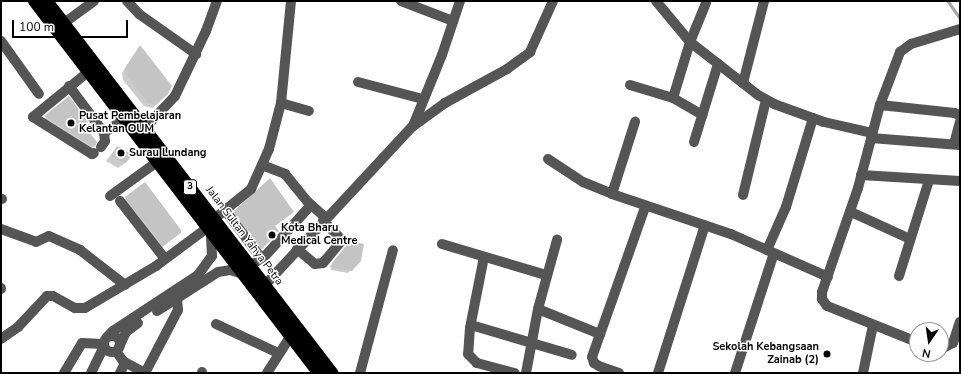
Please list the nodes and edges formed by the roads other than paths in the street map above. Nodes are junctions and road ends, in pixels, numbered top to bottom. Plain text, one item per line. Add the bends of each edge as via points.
1 (34, 1) edge
2 (47, 1) edge
3 (94, 1) edge
4 (127, 1) edge
5 (217, 1) edge
6 (291, 1) edge
7 (401, 1) edge
8 (460, 1) edge
9 (553, 1) edge
10 (656, 1) edge
11 (764, 1) edge
12 (706, 3) dead end
13 (453, 21) junction
14 (64, 23) junction
15 (960, 29) edge
16 (1, 41) edge
17 (690, 42) junction
18 (196, 54) junction
19 (718, 64) junction
20 (88, 72) junction
21 (358, 82) dead end
22 (743, 83) junction
23 (630, 85) dead end
24 (69, 86) junction
25 (39, 94) dead end
26 (673, 98) junction
27 (423, 99) junction
28 (766, 100) junction
29 (281, 103) junction
30 (880, 105) junction
31 (309, 112) dead end
32 (702, 115) junction
33 (960, 116) edge
34 (813, 118) junction
35 (124, 119) junction
36 (635, 122) dead end
37 (960, 122) edge
38 (412, 127) junction
39 (145, 128) junction
40 (104, 133) junction
41 (872, 136) junction
42 (694, 142) dead end
43 (957, 144) edge
44 (548, 159) dead end
45 (157, 162) junction
46 (262, 165) junction
47 (861, 175) junction
48 (929, 180) junction
49 (960, 182) edge
50 (612, 194) junction
51 (743, 195) dead end
52 (110, 196) dead end
53 (120, 201) dead end
54 (311, 205) junction
55 (645, 206) junction
56 (225, 210) junction
57 (851, 212) junction
58 (325, 220) junction
59 (705, 225) junction
60 (211, 226) junction
61 (1, 229) edge
62 (910, 239) junction
63 (557, 240) dead end
64 (442, 244) dead end
65 (298, 249) junction
66 (393, 250) dead end
67 (771, 251) junction
68 (484, 256) junction
69 (261, 258) junction
70 (165, 259) junction
71 (246, 270) junction
72 (546, 275) junction
73 (898, 276) dead end
74 (828, 277) junction
75 (125, 285) junction
76 (265, 285) junction
77 (177, 298) junction
78 (538, 309) junction
79 (960, 322) edge
80 (216, 324) dead end
81 (471, 325) junction
82 (873, 325) junction
83 (600, 334) junction
84 (290, 337) junction
85 (909, 339) edge
86 (1, 340) edge
87 (105, 342) junction
88 (532, 342) junction
89 (949, 346) edge
90 (117, 349) junction
91 (278, 353) junction
92 (572, 355) dead end
93 (125, 363) junction
94 (64, 373) edge
95 (91, 373) edge
96 (120, 373) edge
97 (145, 373) edge
98 (266, 373) edge
99 (318, 373) edge
100 (332, 373) edge
101 (360, 373) edge
102 (515, 373) edge
103 (526, 373) edge
104 (615, 373) edge
105 (658, 373) edge
106 (736, 373) edge
107 (863, 373) edge

1 - 20 highway, Jalan Sultan Yahya Petra / 3
2 - 14 highway, Jalan Sultan Yahya Petra / 3
3 - 14 street
4 - 18 street via 139,14
5 - 18 street
6 - 29 street
7 - 13 street
8 - 13 street
9 - 38 street via 530,52 506,69 445,103
10 - 17 street
11 - 22 street
12 - 17 street
13 - 27 street
14 - 39 highway, Jalan Sultan Yahya Petra / 3
15 - 30 street via 902,49
16 - 25 street
17 - 19 street
17 - 26 street
18 - 39 street via 172,99
19 - 22 street
19 - 32 street
20 - 24 street
20 - 35 highway, Jalan Sultan Yahya Petra / 3
21 - 27 street
22 - 28 street
23 - 26 street
24 - 40 street
24 - 40 street via 33,117 92,154 105,141
26 - 32 street
27 - 38 street
28 - 34 street
28 - 51 street
29 - 31 street
29 - 46 street
30 - 33 street via 956,113
30 - 41 street
32 - 42 street
34 - 41 street
34 - 67 street
35 - 40 street
35 - 45 highway, Jalan Sultan Yahya Petra / 3
36 - 50 street
37 - 43 street
38 - 58 street
39 - 60 highway, Jalan Sultan Yahya Petra / 3
41 - 43 street
41 - 47 street
44 - 50 street via 583,182
45 - 52 street
45 - 60 highway, Jalan Sultan Yahya Petra / 3
46 - 54 street via 285,174
46 - 56 street via 251,189
47 - 48 street
47 - 57 street
48 - 49 street
48 - 62 street
50 - 55 street
53 - 70 street
54 - 58 street
54 - 69 street
55 - 59 street
55 - 83 street
56 - 60 street
56 - 69 street
57 - 62 street
57 - 74 street
58 - 65 street
58 - 65 street via 342,240 323,264 315,264
59 - 67 street
59 - 105 street
60 - 70 street
60 - 71 highway, Jalan Sultan Yahya Petra / 3
60 - 87 street via 212,256 198,275 113,331
61 - 75 street via 36,242 49,236 74,247
62 - 73 street
63 - 72 street
64 - 68 street
65 - 76 street
66 - 101 street
67 - 74 street
67 - 106 street
68 - 72 street
68 - 81 street
69 - 71 street
70 - 75 street
71 - 76 highway, Jalan Sultan Yahya Petra / 3
71 - 77 street via 218,272
71 - 84 highway, Jalan Sultan Yahya Petra / 3
72 - 78 street
74 - 82 street via 822,292 824,303
75 - 86 street via 85,308 75,308 53,296 47,296 18,327
76 - 100 highway, Jalan Sultan Yahya Petra / 3
77 - 90 street via 128,329
77 - 97 street via 178,310
78 - 83 street
78 - 88 street
79 - 89 street via 953,343
80 - 91 street
81 - 88 street
81 - 102 street via 467,348 471,360
82 - 85 street
82 - 107 street
83 - 104 street via 592,357 594,363
84 - 91 street
84 - 99 highway, Jalan Sultan Yahya Petra / 3
87 - 90 street via 108,351
87 - 90 street via 116,337
87 - 94 street via 82,343
87 - 95 street
88 - 92 street
88 - 103 street
90 - 93 street
91 - 98 street
93 - 96 street
93 - 97 street

